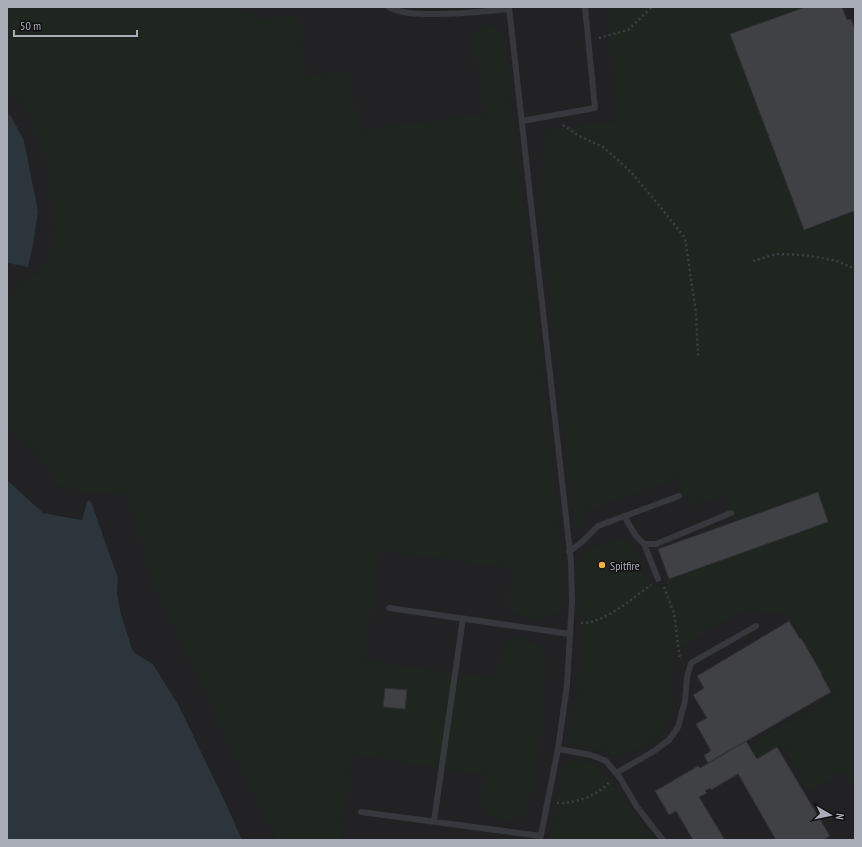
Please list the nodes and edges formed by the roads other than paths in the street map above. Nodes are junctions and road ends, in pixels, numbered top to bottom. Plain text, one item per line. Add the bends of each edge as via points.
1 (389, 7) edge
2 (585, 7) edge
3 (509, 8) edge
4 (522, 121) junction
5 (678, 496) dead end
6 (731, 513) dead end
7 (624, 516) junction
8 (644, 544) junction
9 (570, 552) junction
10 (658, 579) road end
11 (389, 608) dead end
12 (462, 618) junction
13 (756, 626) dead end
14 (570, 634) junction
15 (558, 749) junction
16 (616, 773) junction
17 (361, 812) dead end
18 (434, 821) junction
19 (541, 838) edge
20 (663, 840) edge

1 - 3 lane via 416,15 459,14
2 - 4 lane via 595,108
3 - 4 lane
4 - 9 lane
5 - 7 lane
6 - 8 lane via 656,544
7 - 8 lane
7 - 9 lane via 598,526
8 - 10 lane
9 - 14 lane
11 - 12 lane
12 - 14 lane
12 - 18 lane
13 - 16 lane via 691,663 678,727 669,740
14 - 15 lane via 567,685
15 - 16 lane via 591,755 606,761
15 - 19 lane
16 - 20 lane via 637,807
17 - 18 lane
18 - 19 lane

